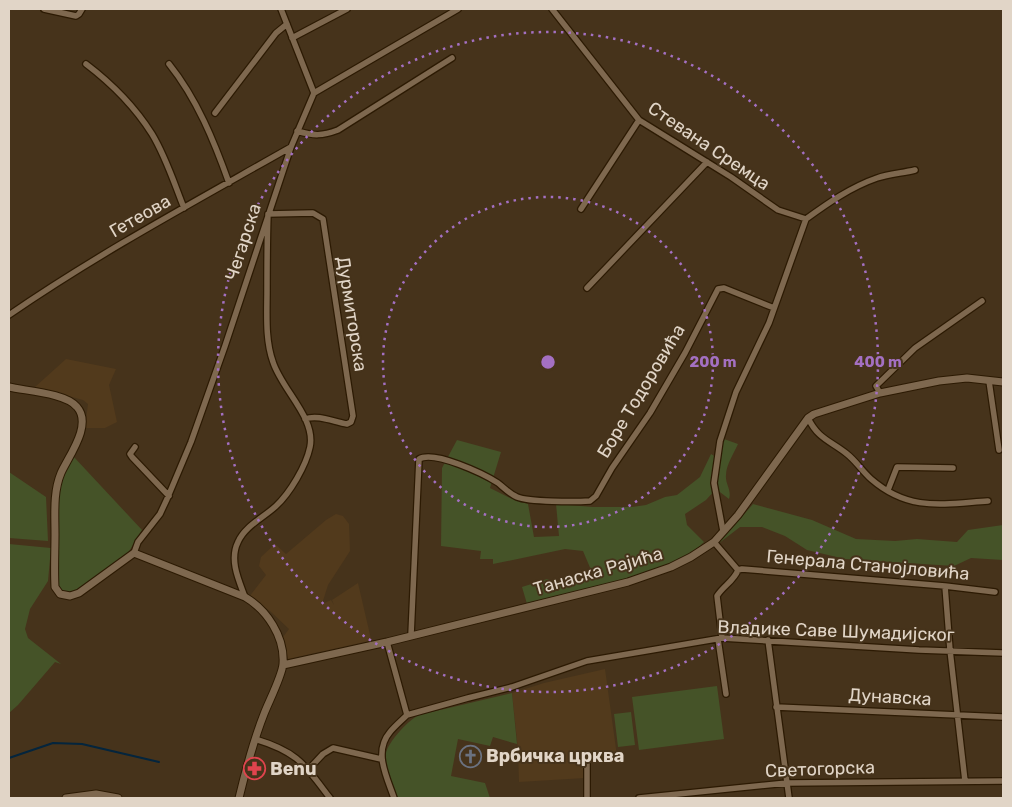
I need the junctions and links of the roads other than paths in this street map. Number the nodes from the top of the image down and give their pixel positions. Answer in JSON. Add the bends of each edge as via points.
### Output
{"nodes":[{"id":1,"x":44,"y":9,"type":"edge"},
{"id":2,"x":82,"y":9,"type":"edge"},
{"id":3,"x":281,"y":9,"type":"edge"},
{"id":4,"x":347,"y":9,"type":"edge"},
{"id":5,"x":458,"y":9,"type":"edge"},
{"id":6,"x":552,"y":9,"type":"edge"},
{"id":7,"x":287,"y":24,"type":"junction"},
{"id":8,"x":292,"y":38,"type":"junction"},
{"id":9,"x":452,"y":58,"type":"dead end"},
{"id":10,"x":86,"y":64,"type":"dead end"},
{"id":11,"x":169,"y":64,"type":"dead end"},
{"id":12,"x":314,"y":92,"type":"junction"},
{"id":13,"x":215,"y":113,"type":"dead end"},
{"id":14,"x":639,"y":120,"type":"junction"},
{"id":15,"x":297,"y":131,"type":"junction"},
{"id":16,"x":291,"y":147,"type":"junction"},
{"id":17,"x":707,"y":162,"type":"junction"},
{"id":18,"x":915,"y":170,"type":"dead end"},
{"id":19,"x":228,"y":182,"type":"junction"},
{"id":20,"x":184,"y":208,"type":"junction"},
{"id":21,"x":581,"y":209,"type":"dead end"},
{"id":22,"x":268,"y":214,"type":"junction"},
{"id":23,"x":806,"y":219,"type":"junction"},
{"id":24,"x":587,"y":288,"type":"dead end"},
{"id":25,"x":982,"y":301,"type":"dead end"},
{"id":26,"x":774,"y":308,"type":"junction"},
{"id":27,"x":9,"y":315,"type":"edge"},
{"id":28,"x":989,"y":380,"type":"junction"},
{"id":29,"x":1003,"y":382,"type":"edge"},
{"id":30,"x":9,"y":387,"type":"edge"},
{"id":31,"x":880,"y":393,"type":"junction"},
{"id":32,"x":808,"y":418,"type":"junction"},
{"id":33,"x":305,"y":419,"type":"junction"},
{"id":34,"x":134,"y":447,"type":"dead end"},
{"id":35,"x":999,"y":450,"type":"dead end"},
{"id":36,"x":953,"y":468,"type":"dead end"},
{"id":37,"x":888,"y":490,"type":"junction"},
{"id":38,"x":169,"y":496,"type":"junction"},
{"id":39,"x":988,"y":500,"type":"dead end"},
{"id":40,"x":724,"y":530,"type":"junction"},
{"id":41,"x":714,"y":542,"type":"junction"},
{"id":42,"x":134,"y":553,"type":"junction"},
{"id":43,"x":738,"y":570,"type":"junction"},
{"id":44,"x":945,"y":586,"type":"junction"},
{"id":45,"x":995,"y":592,"type":"dead end"},
{"id":46,"x":245,"y":597,"type":"junction"},
{"id":47,"x":411,"y":635,"type":"junction"},
{"id":48,"x":720,"y":638,"type":"junction"},
{"id":49,"x":768,"y":640,"type":"junction"},
{"id":50,"x":387,"y":642,"type":"junction"},
{"id":51,"x":950,"y":650,"type":"junction"},
{"id":52,"x":1003,"y":653,"type":"edge"},
{"id":53,"x":283,"y":665,"type":"junction"},
{"id":54,"x":726,"y":694,"type":"dead end"},
{"id":55,"x":776,"y":707,"type":"junction"},
{"id":56,"x":407,"y":715,"type":"junction"},
{"id":57,"x":958,"y":715,"type":"junction"},
{"id":58,"x":1003,"y":717,"type":"edge"},
{"id":59,"x":255,"y":739,"type":"junction"},
{"id":60,"x":587,"y":758,"type":"dead end"},
{"id":61,"x":381,"y":759,"type":"junction"},
{"id":62,"x":308,"y":770,"type":"junction"},
{"id":63,"x":1003,"y":781,"type":"edge"},
{"id":64,"x":965,"y":782,"type":"junction"},
{"id":65,"x":787,"y":783,"type":"junction"},
{"id":66,"x":66,"y":798,"type":"edge"},
{"id":67,"x":118,"y":798,"type":"edge"},
{"id":68,"x":239,"y":798,"type":"edge"},
{"id":69,"x":330,"y":798,"type":"edge"},
{"id":70,"x":394,"y":798,"type":"edge"},
{"id":71,"x":588,"y":798,"type":"edge"},
{"id":72,"x":639,"y":798,"type":"edge"},
{"id":73,"x":789,"y":798,"type":"edge"}],
"edges":[{"from":1,"to":2,"type":"street","via":[[76,16]]},
{"from":3,"to":7,"type":"street"},
{"from":4,"to":8,"type":"street"},
{"from":5,"to":12,"type":"street"},
{"from":6,"to":14,"type":"street","name":"Стевана Сремца"},
{"from":7,"to":8,"type":"street"},
{"from":7,"to":13,"type":"street","via":[[276,33]]},
{"from":8,"to":12,"type":"street"},
{"from":9,"to":15,"type":"street","via":[[338,130],[326,135]]},
{"from":10,"to":20,"type":"street","via":[[114,87],[151,132]]},
{"from":11,"to":19,"type":"street","via":[[202,118]]},
{"from":12,"to":15,"type":"street","name":"Чегарска"},
{"from":14,"to":17,"type":"street","name":"Стевана Сремца"},
{"from":14,"to":21,"type":"street"},
{"from":15,"to":16,"type":"street","name":"Чегарска"},
{"from":16,"to":19,"type":"street","name":"Гетеова"},
{"from":16,"to":22,"type":"street","name":"Чегарска"},
{"from":17,"to":23,"type":"street","name":"Стевана Сремца","via":[[778,210]]},
{"from":17,"to":24,"type":"street"},
{"from":18,"to":23,"type":"street","via":[[878,178],[852,189]]},
{"from":19,"to":20,"type":"street","name":"Гетеова"},
{"from":20,"to":27,"type":"street","name":"Гетеова","via":[[48,288]]},
{"from":22,"to":33,"type":"street","via":[[267,319],[272,361]]},
{"from":22,"to":33,"type":"street","name":"Дурмиторска","via":[[312,213],[323,219],[353,416],[347,424],[319,418]]},
{"from":22,"to":38,"type":"street","name":"Чегарска","via":[[205,404]]},
{"from":23,"to":26,"type":"street"},
{"from":25,"to":31,"type":"street","via":[[915,348],[876,386]]},
{"from":26,"to":40,"type":"street","via":[[736,392],[720,441],[714,483]]},
{"from":26,"to":47,"type":"street","name":"Боре Тодоровића","via":[[724,288],[718,289],[650,413],[590,501],[518,498],[498,483],[460,464],[427,456],[419,459]]},
{"from":28,"to":29,"type":"street"},
{"from":28,"to":31,"type":"street","via":[[939,381]]},
{"from":28,"to":35,"type":"street"},
{"from":30,"to":42,"type":"street","via":[[72,402],[82,419],[77,441],[57,484],[56,589],[64,596],[79,593]]},
{"from":31,"to":32,"type":"street"},
{"from":32,"to":37,"type":"street","via":[[820,436],[847,454]]},
{"from":32,"to":40,"type":"street","name":"Танаска Рајића"},
{"from":33,"to":46,"type":"street","via":[[310,426],[310,447],[296,478],[276,506],[249,527],[238,542],[236,572]]},
{"from":34,"to":38,"type":"street","via":[[130,454],[132,457]]},
{"from":36,"to":37,"type":"street","via":[[897,467]]},
{"from":37,"to":39,"type":"street","via":[[906,500],[933,505]]},
{"from":38,"to":42,"type":"street","name":"Чегарска"},
{"from":40,"to":41,"type":"street","name":"Танаска Рајића"},
{"from":41,"to":43,"type":"street"},
{"from":41,"to":47,"type":"street","name":"Танаска Рајића","via":[[691,557],[649,575]]},
{"from":42,"to":46,"type":"street"},
{"from":43,"to":44,"type":"street","name":"Генерала Станојловића"},
{"from":43,"to":48,"type":"street","via":[[717,596]]},
{"from":44,"to":45,"type":"street","name":"Генерала Станојловића"},
{"from":44,"to":51,"type":"street"},
{"from":46,"to":53,"type":"street","via":[[263,611],[272,624],[280,642]]},
{"from":47,"to":50,"type":"street","name":"Танаска Рајића"},
{"from":48,"to":49,"type":"street","name":"Владике Саве Шумадијског"},
{"from":48,"to":54,"type":"street"},
{"from":48,"to":56,"type":"street","name":"Владике Саве Шумадијског","via":[[587,662],[512,687]]},
{"from":49,"to":51,"type":"street","name":"Владике Саве Шумадијског"},
{"from":49,"to":55,"type":"street"},
{"from":50,"to":53,"type":"street","name":"Танаска Рајића"},
{"from":50,"to":56,"type":"street"},
{"from":51,"to":52,"type":"street","name":"Владике Саве Шумадијског"},
{"from":51,"to":57,"type":"street"},
{"from":53,"to":59,"type":"street"},
{"from":55,"to":57,"type":"street","name":"Дунавска"},
{"from":55,"to":65,"type":"street"},
{"from":56,"to":61,"type":"street","via":[[386,737]]},
{"from":57,"to":58,"type":"street","name":"Дунавска"},
{"from":57,"to":64,"type":"street"},
{"from":59,"to":62,"type":"street","via":[[289,752]]},
{"from":59,"to":68,"type":"street"},
{"from":60,"to":71,"type":"street"},
{"from":61,"to":62,"type":"street","via":[[333,748]]},
{"from":61,"to":70,"type":"street"},
{"from":62,"to":69,"type":"street"},
{"from":63,"to":64,"type":"street","name":"Светогорска"},
{"from":64,"to":65,"type":"street","name":"Светогорска"},
{"from":65,"to":72,"type":"street","name":"Светогорска"},
{"from":65,"to":73,"type":"street"},
{"from":66,"to":67,"type":"street","via":[[96,794]]}]}
